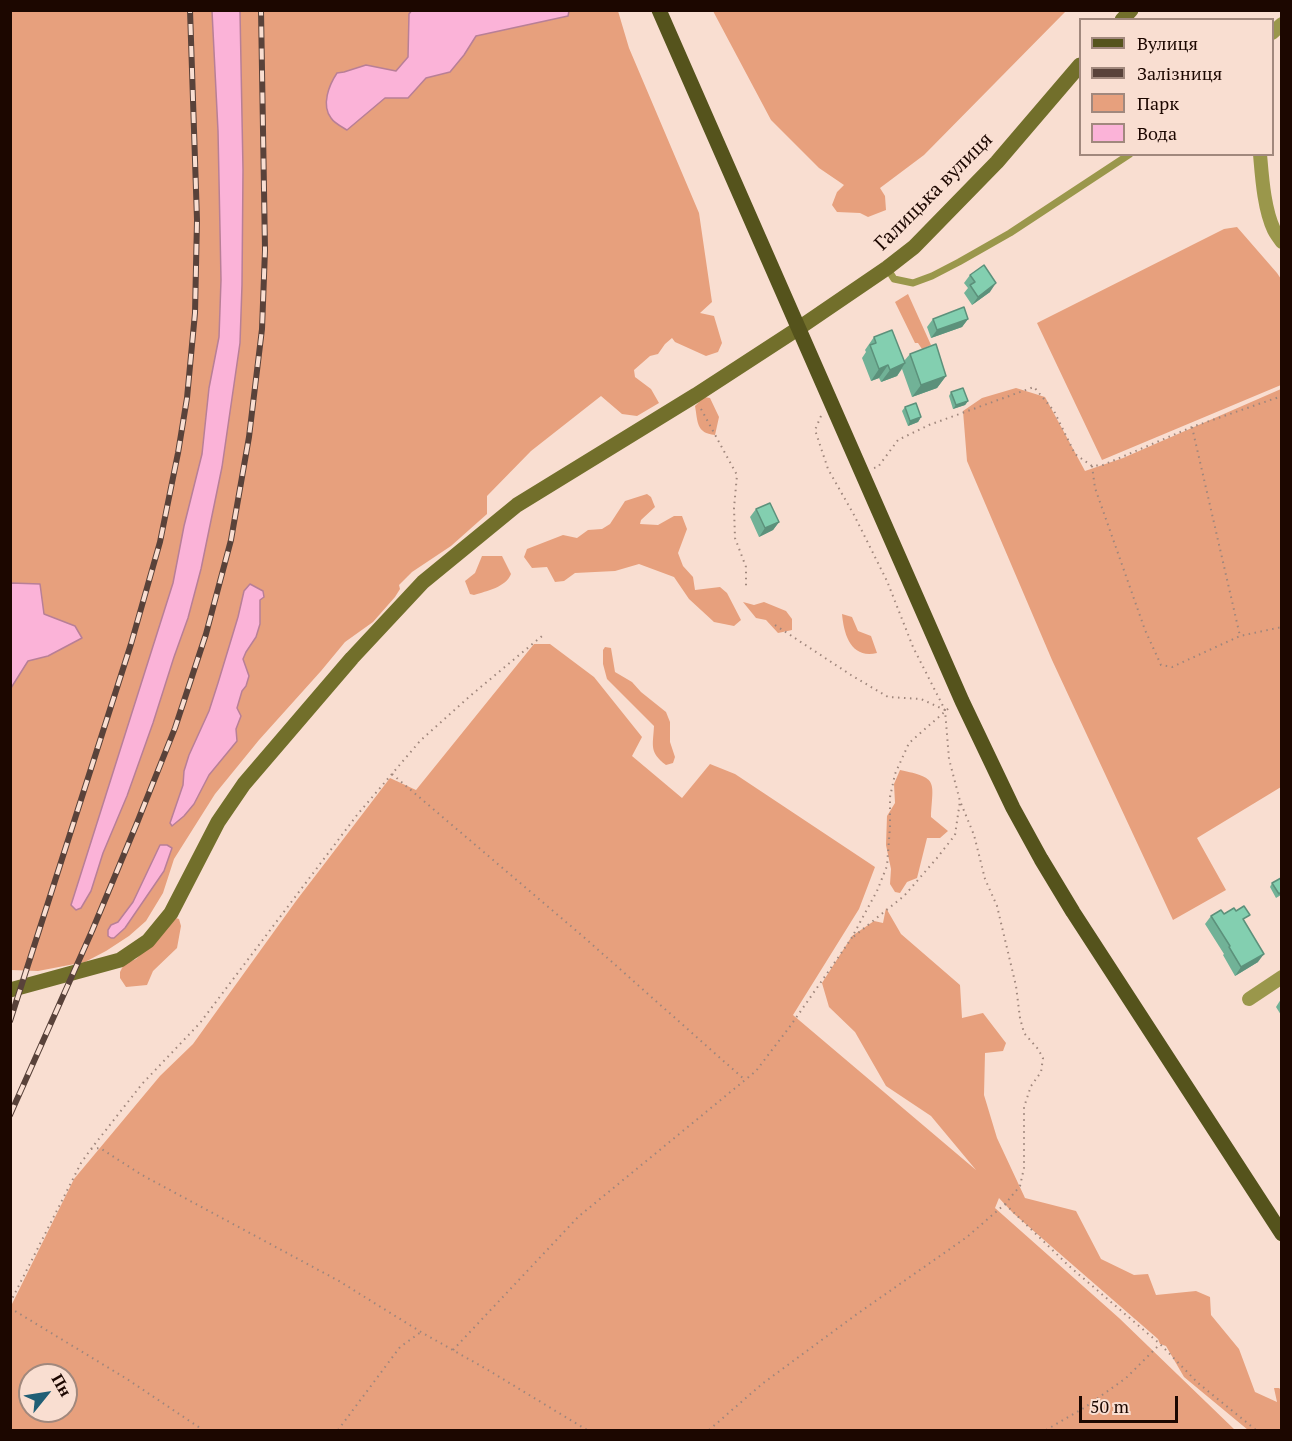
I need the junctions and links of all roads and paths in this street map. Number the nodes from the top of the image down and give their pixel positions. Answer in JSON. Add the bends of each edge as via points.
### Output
{"nodes":[{"id":1,"x":659,"y":10,"type":"edge"},
{"id":2,"x":1079,"y":66,"type":"edge"},
{"id":3,"x":1127,"y":156,"type":"edge"},
{"id":4,"x":1260,"y":156,"type":"edge"},
{"id":5,"x":1281,"y":242,"type":"edge"},
{"id":6,"x":886,"y":268,"type":"junction"},
{"id":7,"x":799,"y":328,"type":"junction"},
{"id":8,"x":696,"y":395,"type":"junction"},
{"id":9,"x":1281,"y":396,"type":"edge"},
{"id":10,"x":830,"y":398,"type":"junction"},
{"id":11,"x":1192,"y":427,"type":"junction"},
{"id":12,"x":1092,"y":466,"type":"junction"},
{"id":13,"x":862,"y":473,"type":"junction"},
{"id":14,"x":746,"y":587,"type":"dead end"},
{"id":15,"x":775,"y":625,"type":"dead end"},
{"id":16,"x":1281,"y":627,"type":"edge"},
{"id":17,"x":542,"y":636,"type":"dead end"},
{"id":18,"x":1240,"y":636,"type":"junction"},
{"id":19,"x":962,"y":701,"type":"junction"},
{"id":20,"x":945,"y":710,"type":"junction"},
{"id":21,"x":392,"y":774,"type":"junction"},
{"id":22,"x":960,"y":801,"type":"junction"},
{"id":23,"x":851,"y":939,"type":"junction"},
{"id":24,"x":1281,"y":977,"type":"edge"},
{"id":25,"x":10,"y":990,"type":"edge"},
{"id":26,"x":1249,"y":999,"type":"dead end"},
{"id":27,"x":745,"y":1080,"type":"junction"},
{"id":28,"x":91,"y":1149,"type":"junction"},
{"id":29,"x":1005,"y":1204,"type":"junction"},
{"id":30,"x":1281,"y":1234,"type":"edge"},
{"id":31,"x":10,"y":1303,"type":"edge"},
{"id":32,"x":10,"y":1308,"type":"edge"},
{"id":33,"x":421,"y":1332,"type":"junction"},
{"id":34,"x":1160,"y":1344,"type":"junction"},
{"id":35,"x":453,"y":1350,"type":"junction"},
{"id":36,"x":203,"y":1431,"type":"edge"},
{"id":37,"x":338,"y":1431,"type":"edge"},
{"id":38,"x":587,"y":1431,"type":"edge"},
{"id":39,"x":709,"y":1431,"type":"edge"},
{"id":40,"x":1046,"y":1431,"type":"edge"},
{"id":41,"x":1256,"y":1431,"type":"edge"}],
"edges":[{"from":1,"to":7,"type":"main road"},
{"from":2,"to":6,"type":"street","name":"Галицька вулиця","via":[[997,162],[914,247]]},
{"from":3,"to":6,"type":"lane","via":[[1010,233],[932,276],[913,283],[894,279]]},
{"from":4,"to":5,"type":"street","via":[[1268,210]]},
{"from":6,"to":7,"type":"street","name":"Галицька вулиця"},
{"from":7,"to":8,"type":"street","name":"Галицька вулиця"},
{"from":7,"to":10,"type":"main road"},
{"from":8,"to":14,"type":"path","via":[[737,475],[735,538],[746,567]]},
{"from":8,"to":25,"type":"street","name":"Галицька вулиця","via":[[517,505],[423,582],[244,784],[218,822],[171,913],[148,941],[120,960]]},
{"from":9,"to":11,"type":"path"},
{"from":10,"to":13,"type":"main road"},
{"from":10,"to":20,"type":"path","via":[[814,430],[828,469],[887,581],[913,647]]},
{"from":11,"to":12,"type":"path","via":[[1103,465]]},
{"from":11,"to":18,"type":"path"},
{"from":12,"to":13,"type":"path","via":[[1075,454],[1054,411],[1034,387],[898,440],[878,466]]},
{"from":12,"to":18,"type":"path","via":[[1095,488],[1161,665],[1172,667]]},
{"from":13,"to":19,"type":"main road"},
{"from":15,"to":20,"type":"path","via":[[888,697],[921,699]]},
{"from":16,"to":18,"type":"path"},
{"from":17,"to":21,"type":"path","via":[[420,741]]},
{"from":19,"to":20,"type":"path"},
{"from":19,"to":30,"type":"main road","via":[[1013,808],[1062,894]]},
{"from":20,"to":22,"type":"path","via":[[948,759]]},
{"from":20,"to":23,"type":"path","via":[[909,743],[895,774],[887,866]]},
{"from":21,"to":27,"type":"path"},
{"from":21,"to":28,"type":"path","via":[[200,1023],[142,1084]]},
{"from":22,"to":23,"type":"path","via":[[955,835],[938,858],[904,896]]},
{"from":22,"to":29,"type":"path","via":[[997,906],[1024,1033],[1043,1058],[1041,1072],[1024,1107],[1024,1168],[1020,1186]]},
{"from":23,"to":27,"type":"path","via":[[791,1025]]},
{"from":24,"to":26,"type":"street"},
{"from":27,"to":35,"type":"path","via":[[578,1217]]},
{"from":28,"to":31,"type":"path"},
{"from":28,"to":33,"type":"path","via":[[100,1148],[339,1281]]},
{"from":29,"to":34,"type":"path","via":[[1069,1266]]},
{"from":29,"to":39,"type":"path","via":[[967,1237],[762,1384]]},
{"from":32,"to":36,"type":"path","via":[[127,1379]]},
{"from":33,"to":35,"type":"path"},
{"from":33,"to":37,"type":"path","via":[[400,1347]]},
{"from":34,"to":40,"type":"path","via":[[1126,1378]]},
{"from":34,"to":41,"type":"path","via":[[1198,1383]]},
{"from":35,"to":38,"type":"path"}]}
